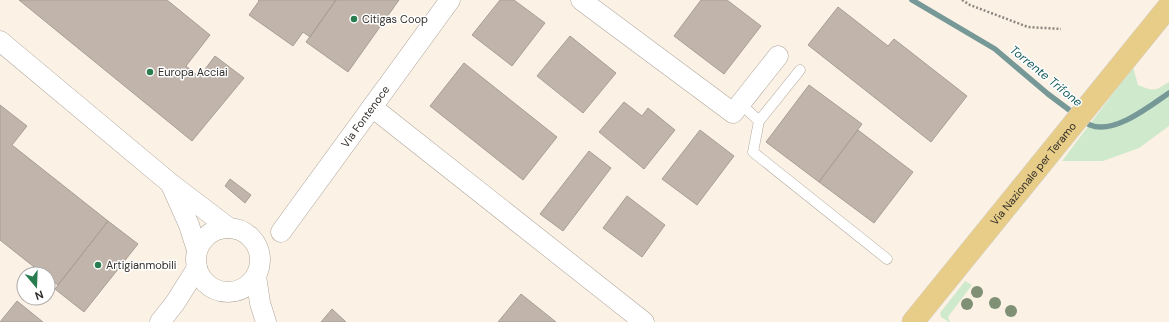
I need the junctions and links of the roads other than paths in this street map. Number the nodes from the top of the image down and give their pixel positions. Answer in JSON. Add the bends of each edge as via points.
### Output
{"nodes":[{"id":1,"x":450,"y":0,"type":"edge"},
{"id":2,"x":581,"y":0,"type":"edge"},
{"id":3,"x":1169,"y":6,"type":"edge"},
{"id":4,"x":0,"y":41,"type":"edge"},
{"id":5,"x":778,"y":56,"type":"dead end"},
{"id":6,"x":800,"y":70,"type":"dead end"},
{"id":7,"x":741,"y":104,"type":"junction"},
{"id":8,"x":372,"y":107,"type":"junction"},
{"id":9,"x":759,"y":121,"type":"junction"},
{"id":10,"x":170,"y":183,"type":"junction"},
{"id":11,"x":228,"y":228,"type":"junction"},
{"id":12,"x":280,"y":232,"type":"junction"},
{"id":13,"x":247,"y":234,"type":"junction"},
{"id":14,"x":197,"y":259,"type":"junction"},
{"id":15,"x":887,"y":259,"type":"dead end"},
{"id":16,"x":258,"y":268,"type":"junction"},
{"id":17,"x":214,"y":289,"type":"junction"},
{"id":18,"x":233,"y":292,"type":"junction"},
{"id":19,"x":175,"y":303,"type":"junction"},
{"id":20,"x":160,"y":322,"type":"edge"},
{"id":21,"x":265,"y":322,"type":"edge"},
{"id":22,"x":644,"y":322,"type":"edge"},
{"id":23,"x":913,"y":322,"type":"edge"}],
"edges":[{"from":1,"to":8,"type":"street","name":"Via Fontenoce"},
{"from":2,"to":7,"type":"street","via":[[733,113]]},
{"from":3,"to":23,"type":"main road","name":"Via Nazionale per Teramo"},
{"from":4,"to":10,"type":"street"},
{"from":5,"to":7,"type":"street"},
{"from":6,"to":9,"type":"lane"},
{"from":7,"to":9,"type":"lane"},
{"from":8,"to":12,"type":"street","name":"Via Fontenoce"},
{"from":8,"to":22,"type":"street"},
{"from":9,"to":15,"type":"lane","via":[[753,152]]},
{"from":10,"to":11,"type":"street"},
{"from":10,"to":14,"type":"street","via":[[189,225]]},
{"from":11,"to":13,"type":"street"},
{"from":11,"to":14,"type":"street","via":[[219,229],[202,241]]},
{"from":12,"to":13,"type":"street","via":[[266,237]]},
{"from":12,"to":16,"type":"street","name":"Via Fontenoce"},
{"from":13,"to":16,"type":"street","via":[[259,250]]},
{"from":14,"to":17,"type":"street","via":[[203,280]]},
{"from":14,"to":19,"type":"street"},
{"from":16,"to":18,"type":"street","via":[[250,283]]},
{"from":16,"to":21,"type":"street","via":[[260,303]]},
{"from":17,"to":18,"type":"street"},
{"from":17,"to":19,"type":"street","via":[[190,295]]},
{"from":18,"to":21,"type":"street"},
{"from":19,"to":20,"type":"street"}]}
